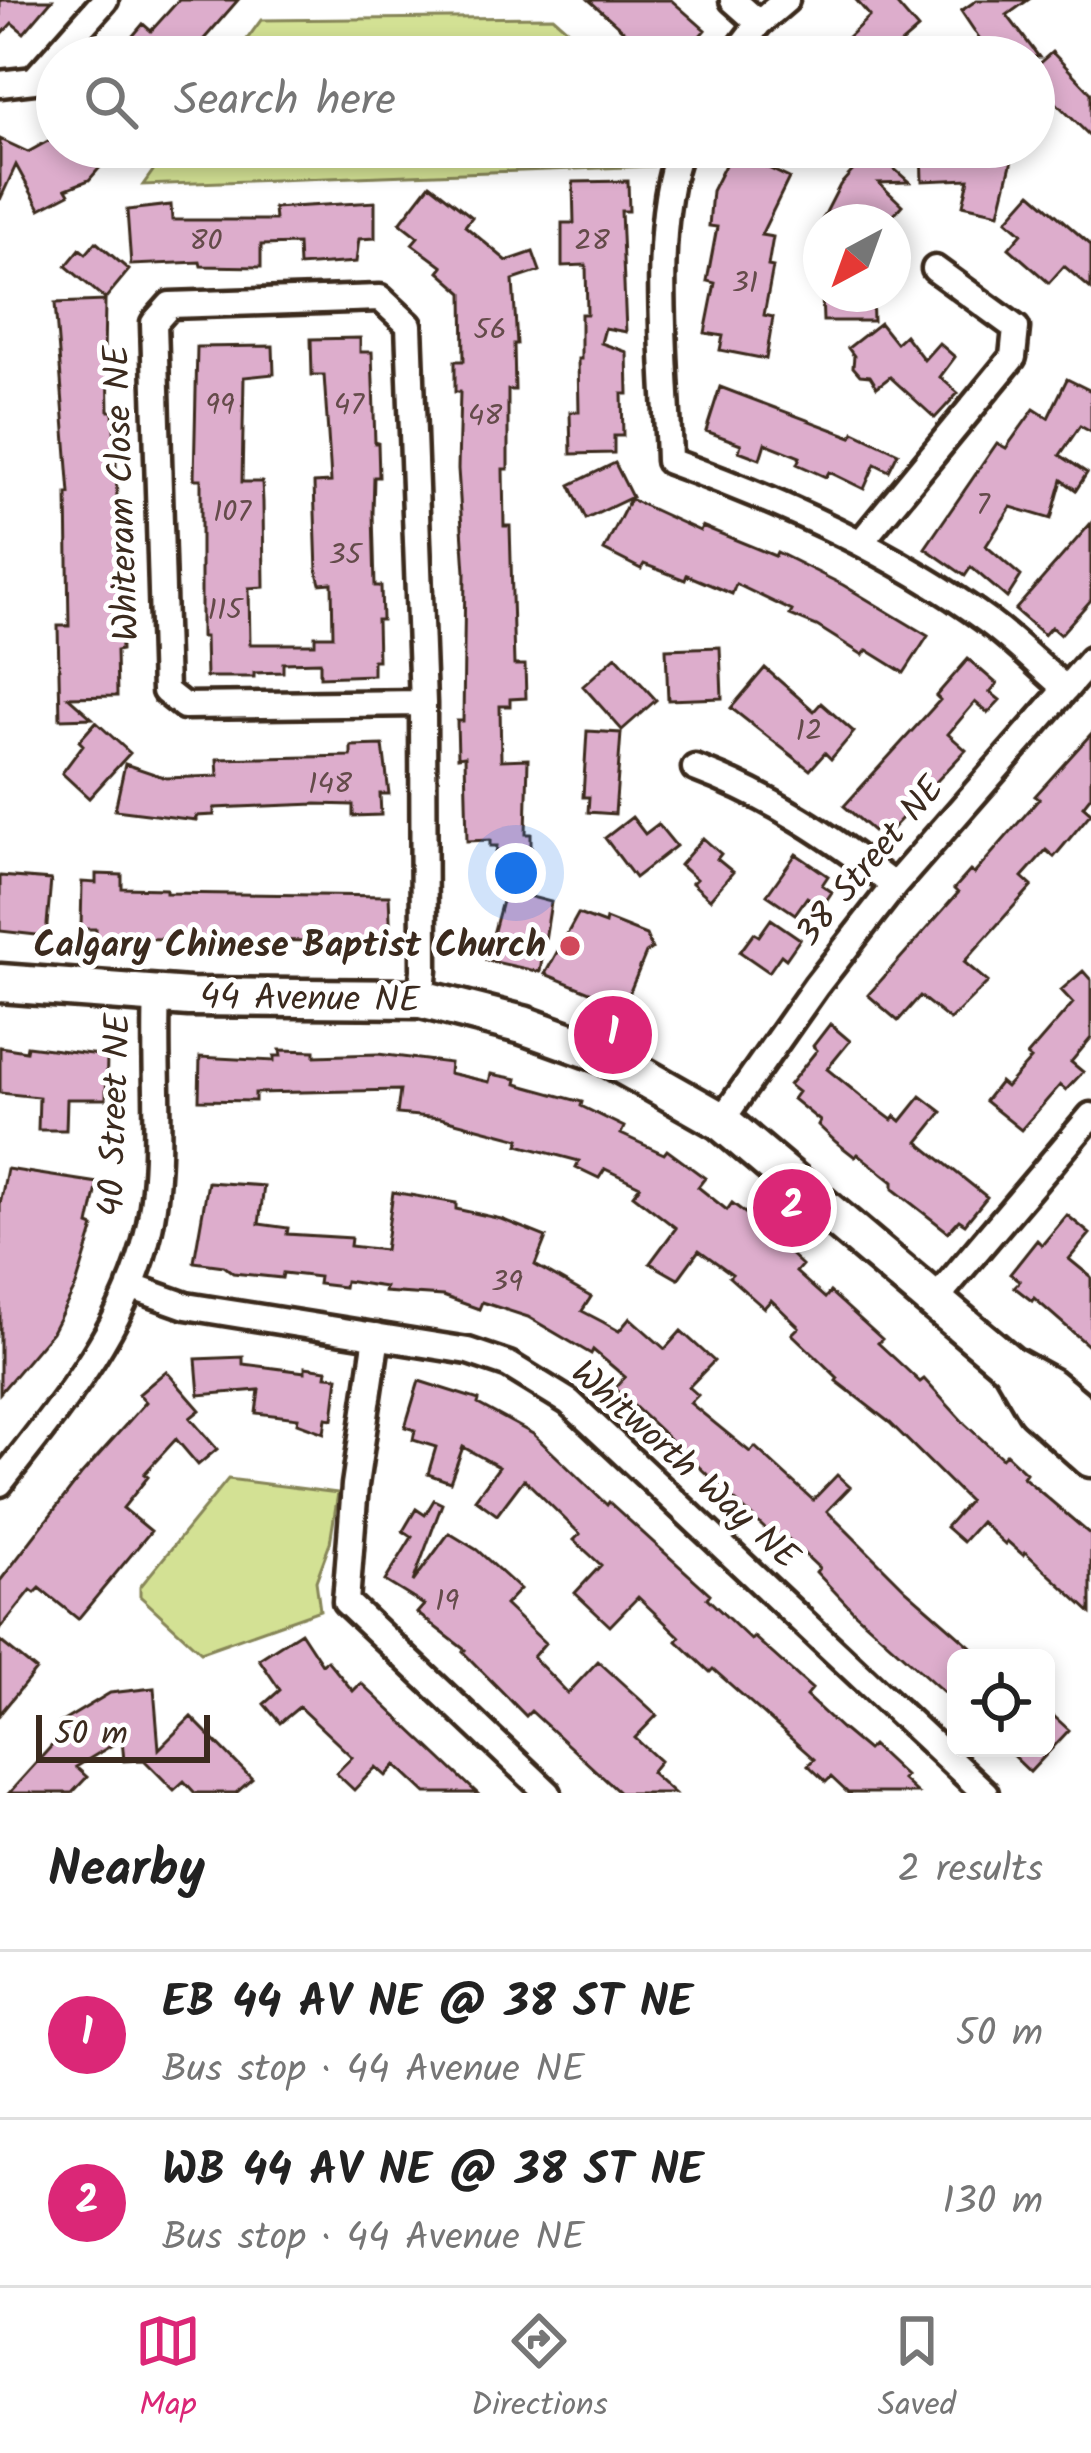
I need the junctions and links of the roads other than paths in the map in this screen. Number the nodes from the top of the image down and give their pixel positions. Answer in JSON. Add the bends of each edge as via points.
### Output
{"nodes":[{"id":1,"x":105,"y":0,"type":"edge"},
{"id":2,"x":733,"y":0,"type":"edge"},
{"id":3,"x":785,"y":0,"type":"edge"},
{"id":4,"x":759,"y":23,"type":"junction"},
{"id":5,"x":73,"y":36,"type":"edge"},
{"id":6,"x":749,"y":36,"type":"edge"},
{"id":7,"x":36,"y":78,"type":"edge"},
{"id":8,"x":0,"y":84,"type":"edge"},
{"id":9,"x":672,"y":168,"type":"edge"},
{"id":10,"x":935,"y":269,"type":"dead end"},
{"id":11,"x":861,"y":542,"type":"junction"},
{"id":12,"x":1091,"y":660,"type":"edge"},
{"id":13,"x":1066,"y":689,"type":"junction"},
{"id":14,"x":423,"y":703,"type":"junction"},
{"id":15,"x":695,"y":768,"type":"dead end"},
{"id":16,"x":894,"y":886,"type":"junction"},
{"id":17,"x":0,"y":982,"type":"edge"},
{"id":18,"x":158,"y":995,"type":"junction"},
{"id":19,"x":421,"y":999,"type":"junction"},
{"id":20,"x":1091,"y":1116,"type":"edge"},
{"id":21,"x":722,"y":1121,"type":"junction"},
{"id":22,"x":130,"y":1286,"type":"junction"},
{"id":23,"x":935,"y":1300,"type":"junction"},
{"id":24,"x":377,"y":1336,"type":"junction"},
{"id":25,"x":1010,"y":1365,"type":"junction"},
{"id":26,"x":1091,"y":1421,"type":"edge"},
{"id":27,"x":1091,"y":1458,"type":"edge"},
{"id":28,"x":0,"y":1483,"type":"edge"},
{"id":29,"x":548,"y":1793,"type":"edge"},
{"id":30,"x":985,"y":1793,"type":"edge"}],
"edges":[{"from":1,"to":5,"type":"street"},
{"from":2,"to":4,"type":"street"},
{"from":3,"to":4,"type":"street"},
{"from":4,"to":6,"type":"street"},
{"from":7,"to":8,"type":"street"},
{"from":9,"to":11,"type":"street","via":[[664,238],[669,461]]},
{"from":10,"to":11,"type":"street","via":[[1016,328],[1013,357]]},
{"from":11,"to":13,"type":"street","via":[[989,622]]},
{"from":12,"to":13,"type":"street","name":"38 Street NE"},
{"from":13,"to":16,"type":"street","name":"38 Street NE"},
{"from":14,"to":14,"type":"street","name":"Whiteram Close NE","via":[[410,325],[380,298],[170,305],[154,323],[165,691],[184,706]]},
{"from":14,"to":19,"type":"street","name":"Whiteram Close NE"},
{"from":15,"to":16,"type":"street","via":[[753,790]]},
{"from":16,"to":21,"type":"street","name":"38 Street NE"},
{"from":17,"to":18,"type":"street","name":"44 Avenue NE"},
{"from":18,"to":19,"type":"street","name":"44 Avenue NE"},
{"from":18,"to":22,"type":"street","name":"40 Street NE","via":[[148,1231]]},
{"from":19,"to":21,"type":"street","name":"44 Avenue NE","via":[[602,1054]]},
{"from":20,"to":23,"type":"street"},
{"from":21,"to":23,"type":"street","name":"44 Avenue NE"},
{"from":22,"to":24,"type":"street","name":"Whitworth Way NE","via":[[186,1306]]},
{"from":22,"to":28,"type":"street","name":"40 Street NE","via":[[77,1384]]},
{"from":23,"to":25,"type":"street","name":"44 Avenue NE"},
{"from":24,"to":29,"type":"street","via":[[346,1602]]},
{"from":24,"to":30,"type":"street","name":"Whitworth Way NE","via":[[508,1364],[569,1402]]},
{"from":25,"to":26,"type":"street","name":"44 Avenue NE"},
{"from":25,"to":27,"type":"street","name":"44 Avenue NE","via":[[1036,1409]]}]}
